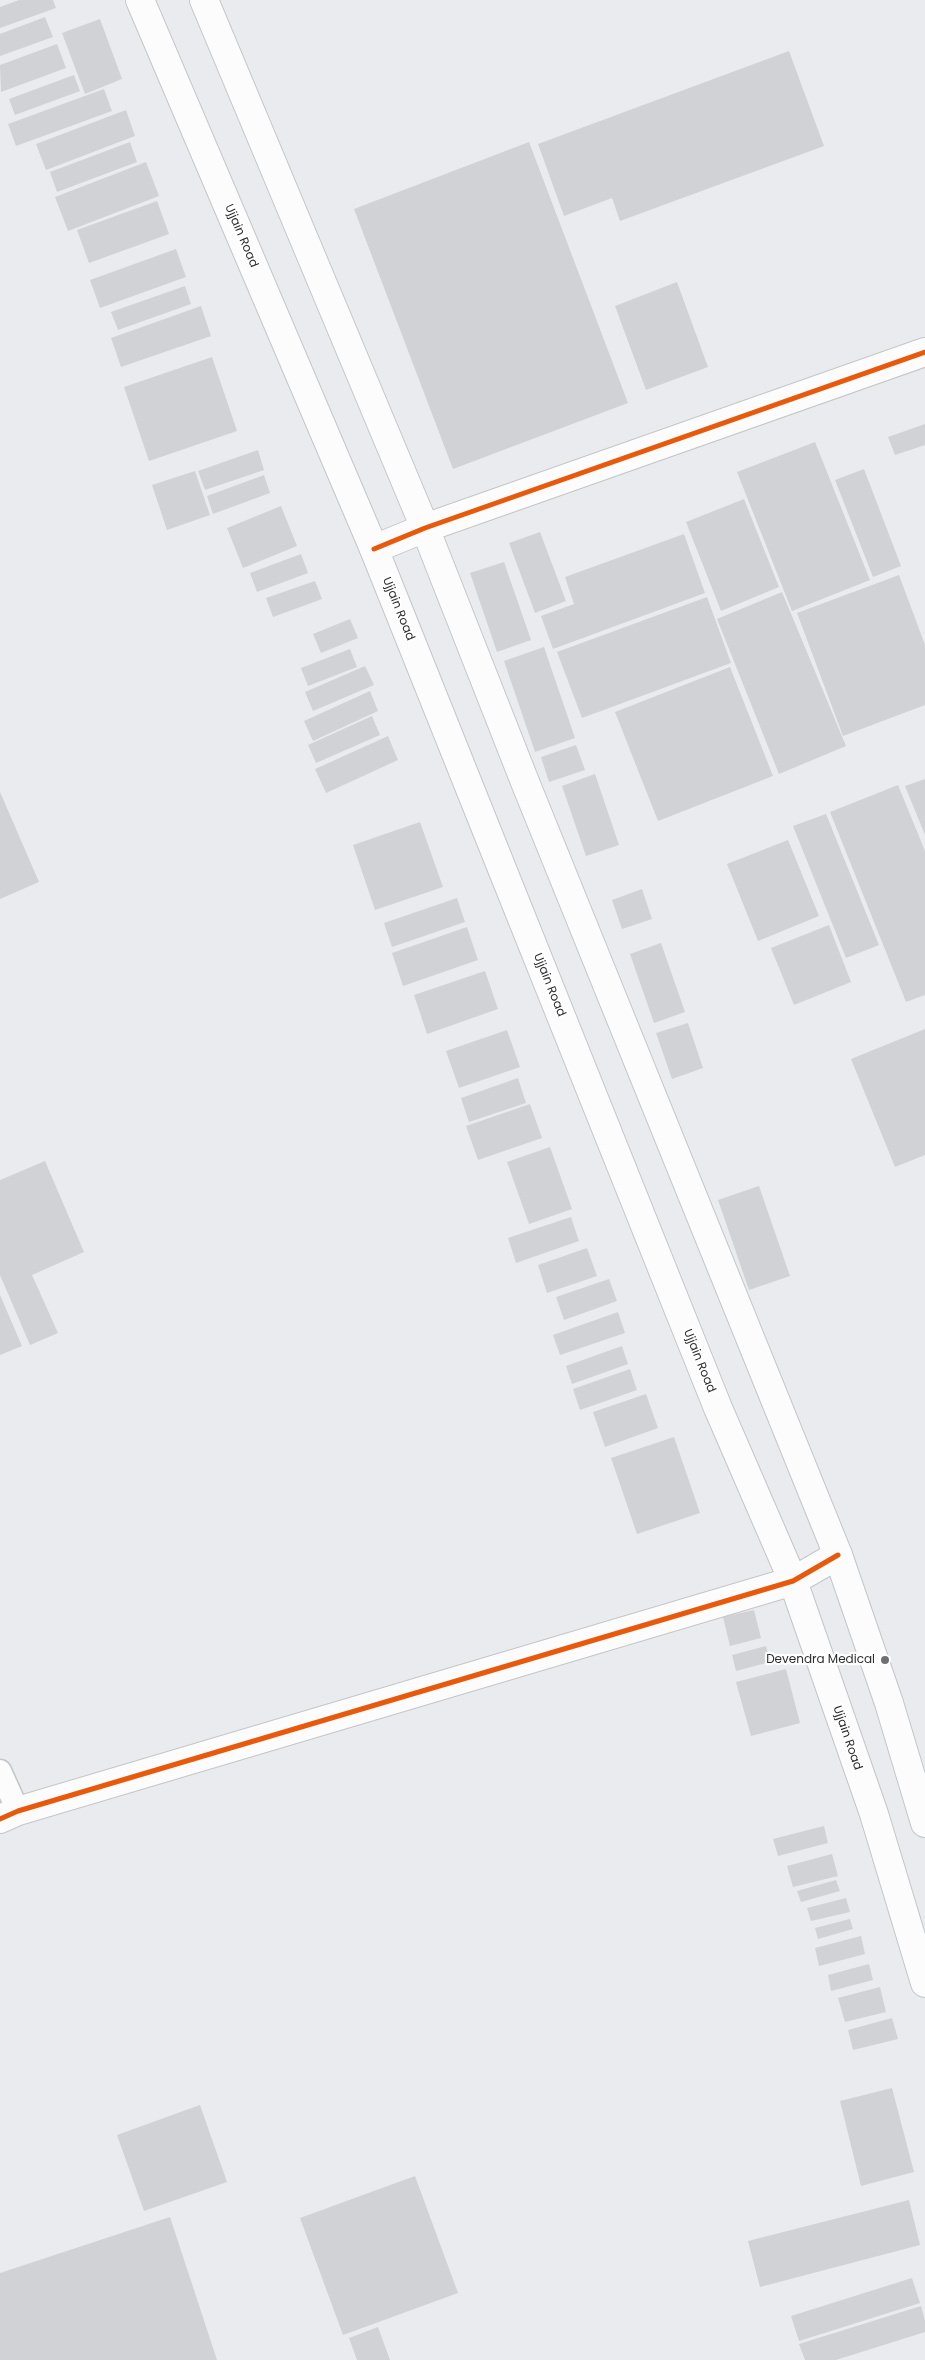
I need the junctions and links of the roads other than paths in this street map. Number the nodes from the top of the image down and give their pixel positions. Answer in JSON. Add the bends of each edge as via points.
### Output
{"nodes":[{"id":1,"x":140,"y":0,"type":"edge"},
{"id":2,"x":204,"y":0,"type":"edge"},
{"id":3,"x":925,"y":352,"type":"edge"},
{"id":4,"x":425,"y":528,"type":"junction"},
{"id":5,"x":374,"y":549,"type":"junction"},
{"id":6,"x":838,"y":1555,"type":"junction"},
{"id":7,"x":793,"y":1581,"type":"junction"},
{"id":8,"x":0,"y":1772,"type":"edge"},
{"id":9,"x":9,"y":1815,"type":"edge"},
{"id":10,"x":925,"y":1823,"type":"edge"},
{"id":11,"x":925,"y":1983,"type":"edge"}],
"edges":[{"from":1,"to":5,"type":"main road","name":"Ujjain Road"},
{"from":2,"to":4,"type":"main road"},
{"from":3,"to":4,"type":"main road"},
{"from":4,"to":5,"type":"main road"},
{"from":4,"to":6,"type":"main road"},
{"from":5,"to":7,"type":"main road","name":"Ujjain Road","via":[[718,1408]]},
{"from":6,"to":7,"type":"main road"},
{"from":6,"to":10,"type":"main road","via":[[889,1703]]},
{"from":7,"to":9,"type":"main road"},
{"from":7,"to":11,"type":"main road","name":"Ujjain Road","via":[[874,1814]]},
{"from":8,"to":9,"type":"lane"}]}
